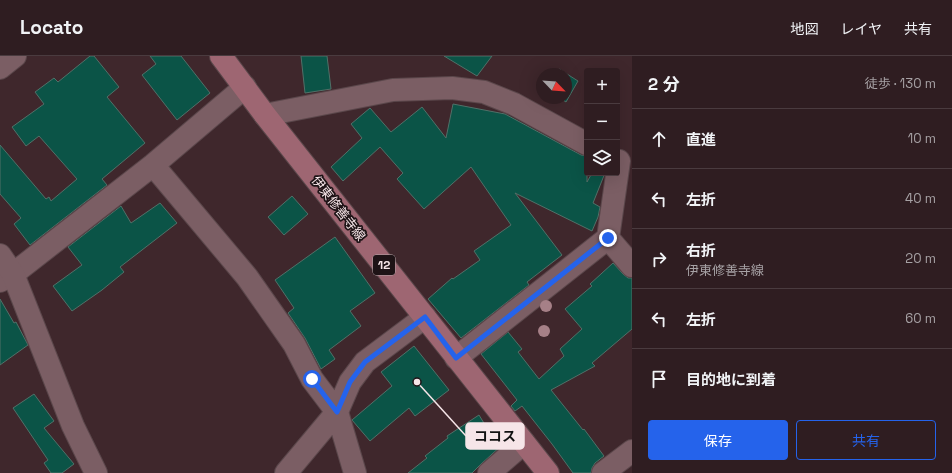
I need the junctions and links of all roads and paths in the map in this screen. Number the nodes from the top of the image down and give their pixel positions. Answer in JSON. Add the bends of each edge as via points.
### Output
{"nodes":[{"id":1,"x":15,"y":56,"type":"edge"},
{"id":2,"x":221,"y":56,"type":"edge"},
{"id":3,"x":0,"y":68,"type":"edge"},
{"id":4,"x":245,"y":87,"type":"junction"},
{"id":5,"x":265,"y":114,"type":"junction"},
{"id":6,"x":584,"y":142,"type":"edge"},
{"id":7,"x":623,"y":163,"type":"edge"},
{"id":8,"x":153,"y":165,"type":"junction"},
{"id":9,"x":608,"y":238,"type":"junction"},
{"id":10,"x":0,"y":255,"type":"edge"},
{"id":11,"x":632,"y":266,"type":"edge"},
{"id":12,"x":7,"y":278,"type":"edge"},
{"id":13,"x":425,"y":317,"type":"junction"},
{"id":14,"x":456,"y":358,"type":"junction"},
{"id":15,"x":337,"y":412,"type":"junction"},
{"id":16,"x":524,"y":443,"type":"junction"},
{"id":17,"x":632,"y":451,"type":"edge"},
{"id":18,"x":96,"y":473,"type":"edge"},
{"id":19,"x":286,"y":473,"type":"edge"},
{"id":20,"x":355,"y":473,"type":"edge"},
{"id":21,"x":489,"y":473,"type":"edge"},
{"id":22,"x":548,"y":473,"type":"edge"},
{"id":23,"x":603,"y":473,"type":"edge"}],
"edges":[{"from":1,"to":3,"type":"street"},
{"from":2,"to":4,"type":"main road","name":"伊東修善寺線","number":"12"},
{"from":4,"to":5,"type":"main road","name":"伊東修善寺線","number":"12"},
{"from":4,"to":8,"type":"street"},
{"from":5,"to":6,"type":"street","via":[[393,90],[452,88],[484,92],[514,104]]},
{"from":5,"to":13,"type":"main road","name":"伊東修善寺線","number":"12"},
{"from":7,"to":9,"type":"street"},
{"from":8,"to":12,"type":"street"},
{"from":8,"to":15,"type":"street","via":[[247,277],[294,344],[312,379]]},
{"from":9,"to":11,"type":"street"},
{"from":9,"to":14,"type":"street"},
{"from":10,"to":12,"type":"street"},
{"from":12,"to":18,"type":"street"},
{"from":13,"to":14,"type":"main road","name":"伊東修善寺線","number":"12"},
{"from":13,"to":15,"type":"street","via":[[365,362],[350,382]]},
{"from":14,"to":16,"type":"main road","name":"伊東修善寺線","number":"12"},
{"from":15,"to":19,"type":"street"},
{"from":15,"to":20,"type":"street"},
{"from":16,"to":21,"type":"street"},
{"from":16,"to":22,"type":"main road","name":"伊東修善寺線","number":"12"},
{"from":17,"to":23,"type":"street"}]}
